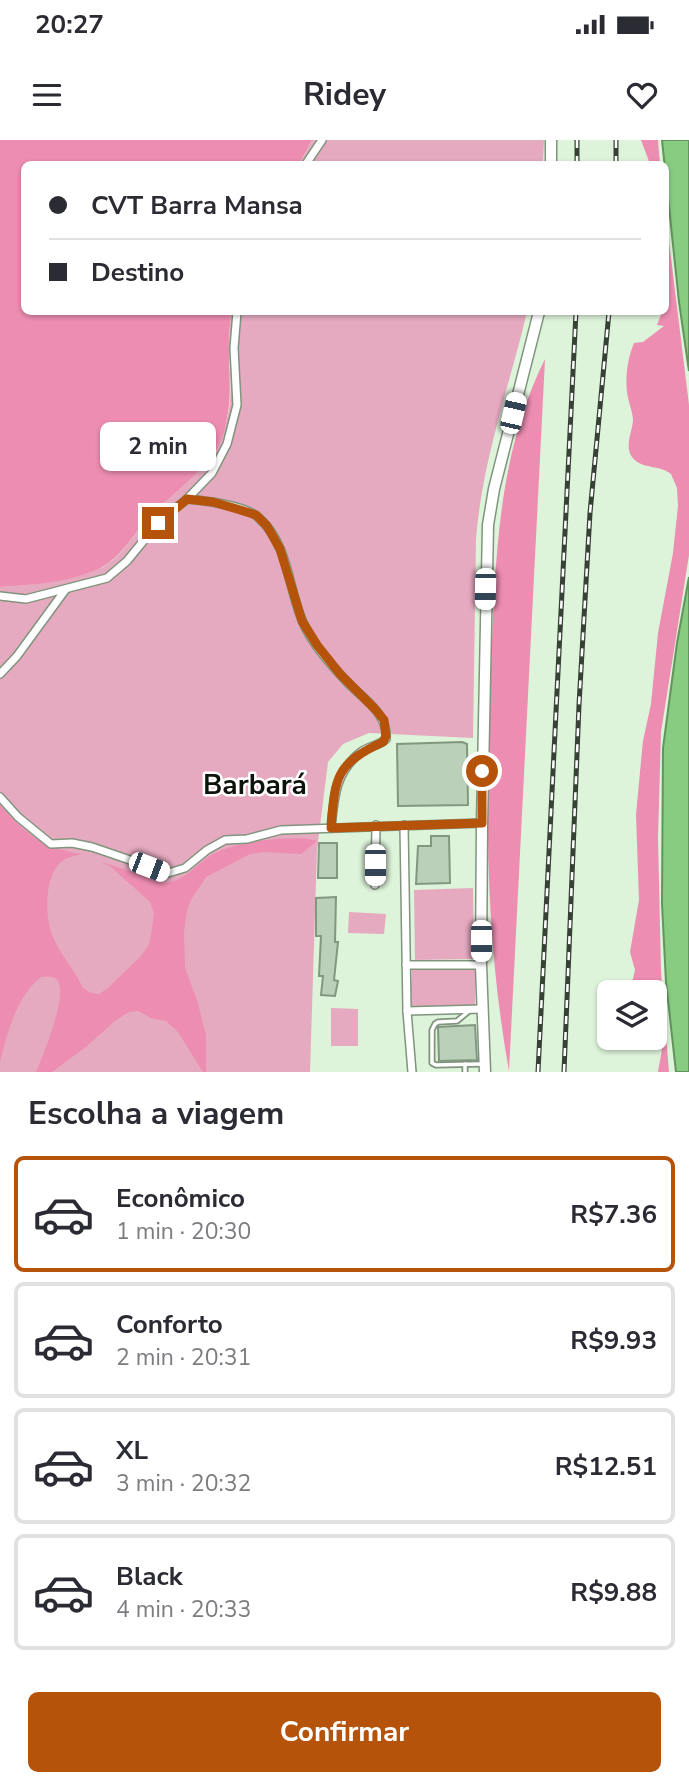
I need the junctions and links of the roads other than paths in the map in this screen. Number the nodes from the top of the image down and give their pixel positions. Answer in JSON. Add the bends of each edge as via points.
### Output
{"nodes":[{"id":1,"x":322,"y":140,"type":"edge"},
{"id":2,"x":551,"y":140,"type":"edge"},
{"id":3,"x":308,"y":161,"type":"edge"},
{"id":4,"x":551,"y":161,"type":"edge"},
{"id":5,"x":237,"y":315,"type":"edge"},
{"id":6,"x":538,"y":315,"type":"edge"},
{"id":7,"x":187,"y":499,"type":"junction"},
{"id":8,"x":66,"y":588,"type":"junction"},
{"id":9,"x":0,"y":596,"type":"edge"},
{"id":10,"x":0,"y":674,"type":"edge"},
{"id":11,"x":0,"y":797,"type":"edge"},
{"id":12,"x":482,"y":823,"type":"junction"},
{"id":13,"x":376,"y":825,"type":"junction"},
{"id":14,"x":404,"y":825,"type":"junction"},
{"id":15,"x":327,"y":828,"type":"junction"},
{"id":16,"x":375,"y":886,"type":"dead end"},
{"id":17,"x":406,"y":965,"type":"junction"},
{"id":18,"x":481,"y":965,"type":"junction"},
{"id":19,"x":482,"y":1009,"type":"junction"},
{"id":20,"x":470,"y":1010,"type":"junction"},
{"id":21,"x":407,"y":1012,"type":"junction"},
{"id":22,"x":464,"y":1064,"type":"junction"},
{"id":23,"x":485,"y":1068,"type":"edge"},
{"id":24,"x":412,"y":1072,"type":"edge"},
{"id":25,"x":465,"y":1072,"type":"edge"}],
"edges":[{"from":1,"to":3,"type":"street"},
{"from":2,"to":4,"type":"main road"},
{"from":5,"to":7,"type":"street","via":[[233,425],[212,473]]},
{"from":6,"to":12,"type":"main road","via":[[488,525]]},
{"from":7,"to":8,"type":"street","via":[[148,532],[118,570],[107,578]]},
{"from":7,"to":15,"type":"street","via":[[256,515],[267,526],[280,549],[302,621],[340,674],[384,720],[383,742],[355,757],[339,779]]},
{"from":8,"to":9,"type":"street","via":[[26,599]]},
{"from":8,"to":10,"type":"street"},
{"from":11,"to":15,"type":"street","via":[[51,844],[92,847],[168,873],[185,869],[225,840]]},
{"from":12,"to":14,"type":"street"},
{"from":12,"to":18,"type":"main road"},
{"from":13,"to":14,"type":"street"},
{"from":13,"to":15,"type":"street"},
{"from":13,"to":16,"type":"street"},
{"from":14,"to":17,"type":"street"},
{"from":17,"to":18,"type":"street"},
{"from":17,"to":21,"type":"street"},
{"from":18,"to":19,"type":"main road"},
{"from":19,"to":20,"type":"street"},
{"from":19,"to":23,"type":"main road"},
{"from":20,"to":21,"type":"street"},
{"from":20,"to":22,"type":"lane","via":[[457,1021],[436,1023],[432,1030],[433,1064]]},
{"from":21,"to":24,"type":"street"},
{"from":22,"to":23,"type":"lane"},
{"from":22,"to":25,"type":"lane"}]}
